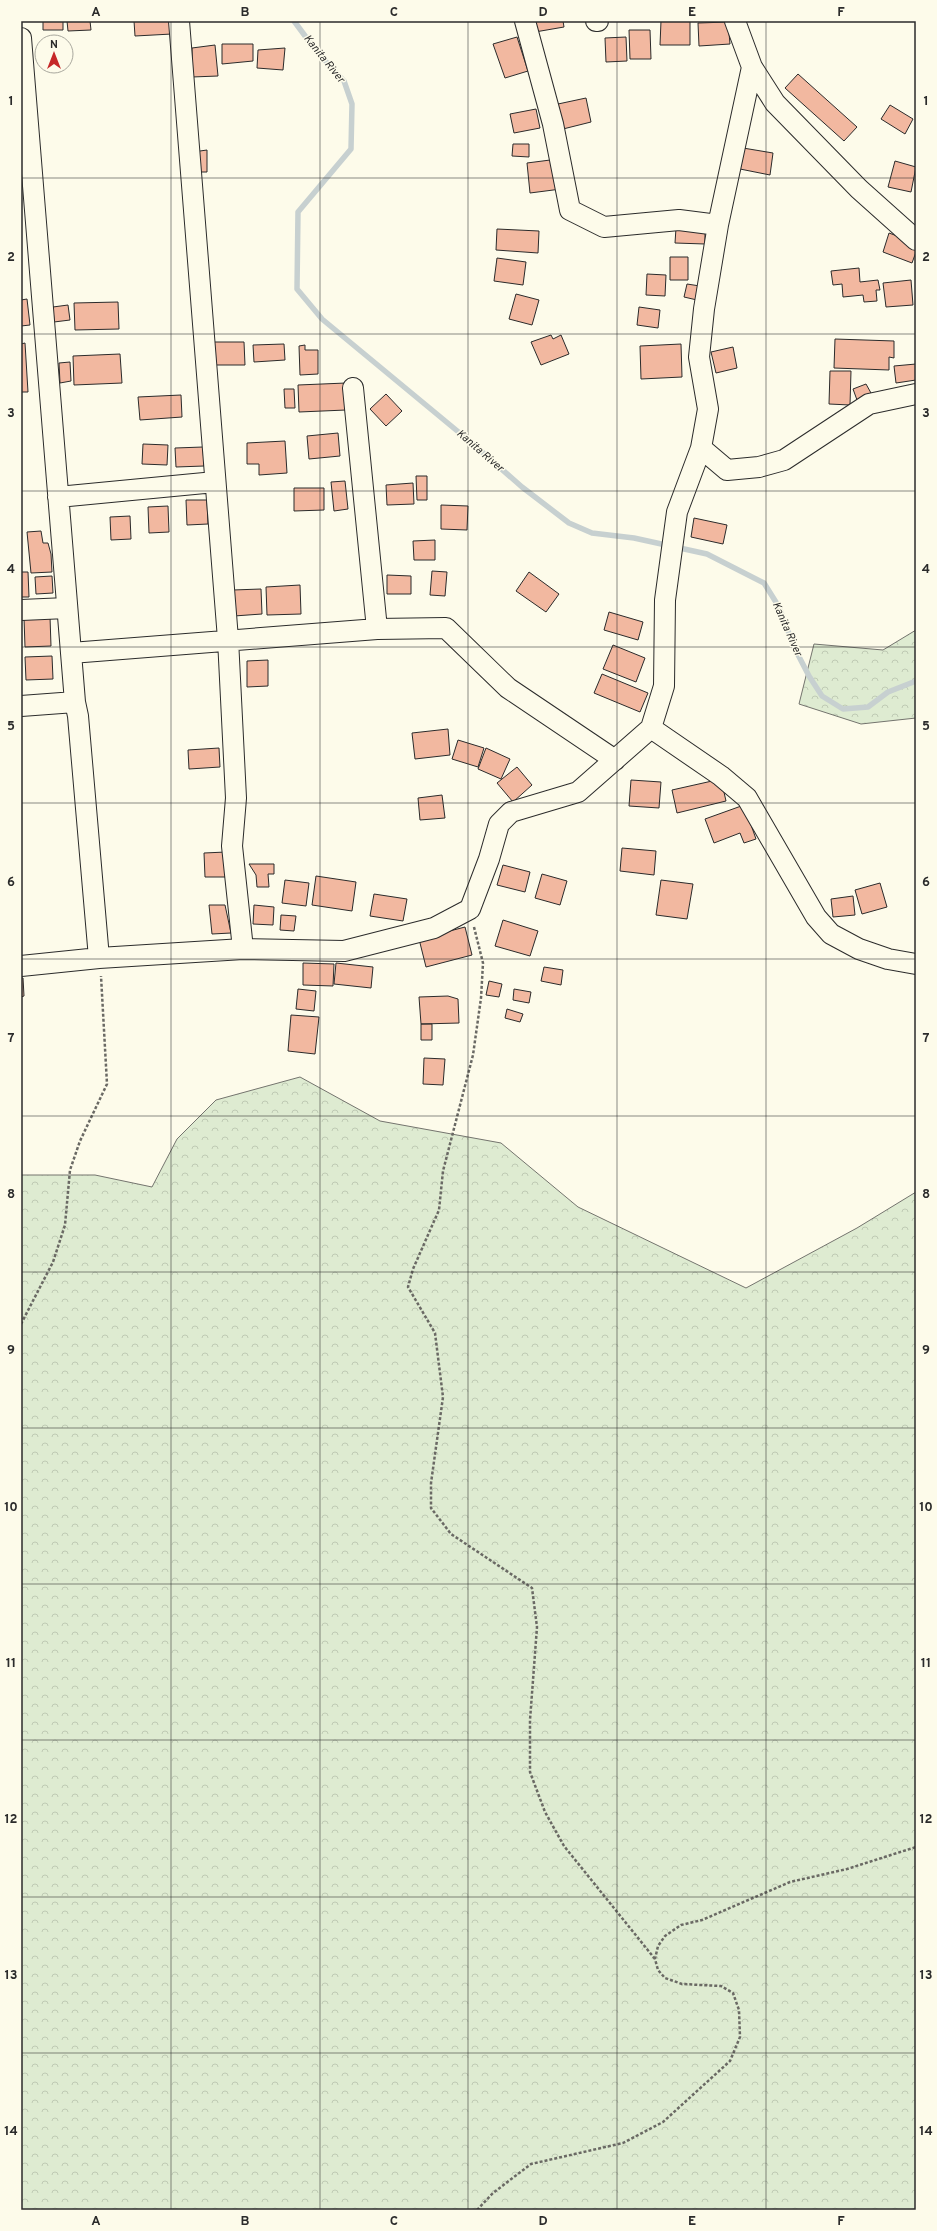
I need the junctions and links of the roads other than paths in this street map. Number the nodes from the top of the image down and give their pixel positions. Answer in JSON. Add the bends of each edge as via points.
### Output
{"nodes":[{"id":1,"x":179,"y":21,"type":"edge"},
{"id":2,"x":525,"y":21,"type":"edge"},
{"id":3,"x":736,"y":21,"type":"edge"},
{"id":4,"x":21,"y":38,"type":"edge"},
{"id":5,"x":752,"y":67,"type":"junction"},
{"id":6,"x":22,"y":74,"type":"edge"},
{"id":7,"x":26,"y":172,"type":"edge"},
{"id":8,"x":718,"y":225,"type":"junction"},
{"id":9,"x":916,"y":240,"type":"edge"},
{"id":10,"x":352,"y":388,"type":"dead end"},
{"id":11,"x":916,"y":394,"type":"edge"},
{"id":12,"x":701,"y":448,"type":"junction"},
{"id":13,"x":215,"y":482,"type":"junction"},
{"id":14,"x":58,"y":497,"type":"junction"},
{"id":15,"x":67,"y":608,"type":"junction"},
{"id":16,"x":21,"y":610,"type":"edge"},
{"id":17,"x":377,"y":629,"type":"junction"},
{"id":18,"x":228,"y":639,"type":"junction"},
{"id":19,"x":71,"y":653,"type":"junction"},
{"id":20,"x":75,"y":702,"type":"junction"},
{"id":21,"x":21,"y":706,"type":"edge"},
{"id":22,"x":651,"y":728,"type":"junction"},
{"id":23,"x":615,"y":760,"type":"junction"},
{"id":24,"x":243,"y":949,"type":"junction"},
{"id":25,"x":100,"y":958,"type":"junction"},
{"id":26,"x":916,"y":964,"type":"edge"},
{"id":27,"x":21,"y":966,"type":"edge"}],
"edges":[{"from":1,"to":13,"type":"street"},
{"from":2,"to":8,"type":"street","via":[[553,124],[570,210],[604,227],[679,220]]},
{"from":3,"to":5,"type":"street"},
{"from":4,"to":6,"type":"street"},
{"from":5,"to":8,"type":"street"},
{"from":5,"to":9,"type":"street","via":[[774,103],[859,189]]},
{"from":6,"to":7,"type":"street"},
{"from":7,"to":14,"type":"street"},
{"from":8,"to":12,"type":"street","via":[[699,357],[708,409]]},
{"from":10,"to":17,"type":"street"},
{"from":11,"to":12,"type":"street","via":[[869,404],[784,460],[759,467],[727,470]]},
{"from":12,"to":22,"type":"street","via":[[677,512],[665,600],[664,686]]},
{"from":13,"to":14,"type":"street"},
{"from":13,"to":18,"type":"street"},
{"from":14,"to":15,"type":"street"},
{"from":15,"to":16,"type":"street"},
{"from":15,"to":19,"type":"street"},
{"from":17,"to":18,"type":"street"},
{"from":17,"to":23,"type":"street","via":[[446,628],[508,688]]},
{"from":18,"to":19,"type":"street"},
{"from":18,"to":24,"type":"street","via":[[236,798],[232,846]]},
{"from":19,"to":20,"type":"street"},
{"from":20,"to":21,"type":"street"},
{"from":20,"to":25,"type":"street"},
{"from":22,"to":23,"type":"street"},
{"from":22,"to":26,"type":"street","via":[[721,776],[746,798],[816,916],[831,934],[860,949],[888,959]]},
{"from":23,"to":24,"type":"street","via":[[578,792],[511,812],[499,824],[470,909],[434,928],[344,951]]},
{"from":24,"to":25,"type":"street"},
{"from":25,"to":27,"type":"street"}]}
